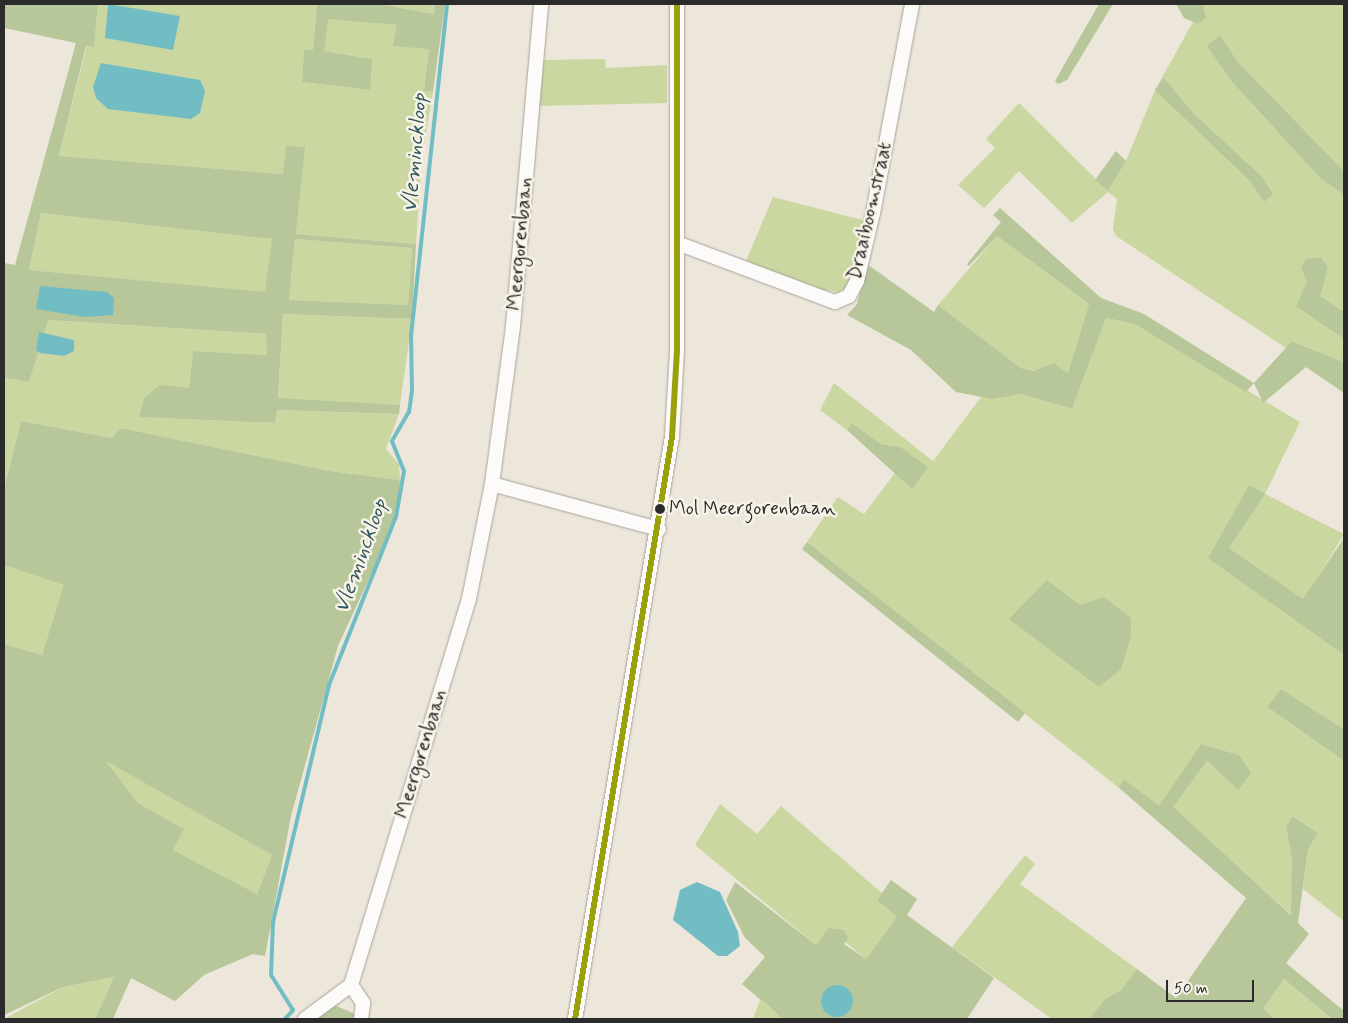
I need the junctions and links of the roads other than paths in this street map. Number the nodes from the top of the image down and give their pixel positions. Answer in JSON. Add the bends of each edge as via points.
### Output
{"nodes":[{"id":1,"x":541,"y":4,"type":"edge"},
{"id":2,"x":677,"y":4,"type":"edge"},
{"id":3,"x":912,"y":4,"type":"edge"},
{"id":4,"x":677,"y":244,"type":"junction"},
{"id":5,"x":492,"y":484,"type":"junction"},
{"id":6,"x":659,"y":529,"type":"junction"},
{"id":7,"x":351,"y":986,"type":"junction"},
{"id":8,"x":305,"y":1019,"type":"edge"},
{"id":9,"x":361,"y":1019,"type":"edge"},
{"id":10,"x":574,"y":1019,"type":"edge"}],
"edges":[{"from":1,"to":5,"type":"street","name":"Meergorenbaan","via":[[513,326]]},
{"from":2,"to":4,"type":"street"},
{"from":3,"to":4,"type":"street","name":"Draaiboomstraat","via":[[873,213],[857,281],[849,296],[828,300]]},
{"from":4,"to":6,"type":"street","via":[[674,409]]},
{"from":5,"to":6,"type":"street"},
{"from":5,"to":7,"type":"street","name":"Meergorenbaan","via":[[469,599]]},
{"from":6,"to":10,"type":"street"},
{"from":7,"to":8,"type":"street"},
{"from":7,"to":9,"type":"street","via":[[363,1003]]}]}
